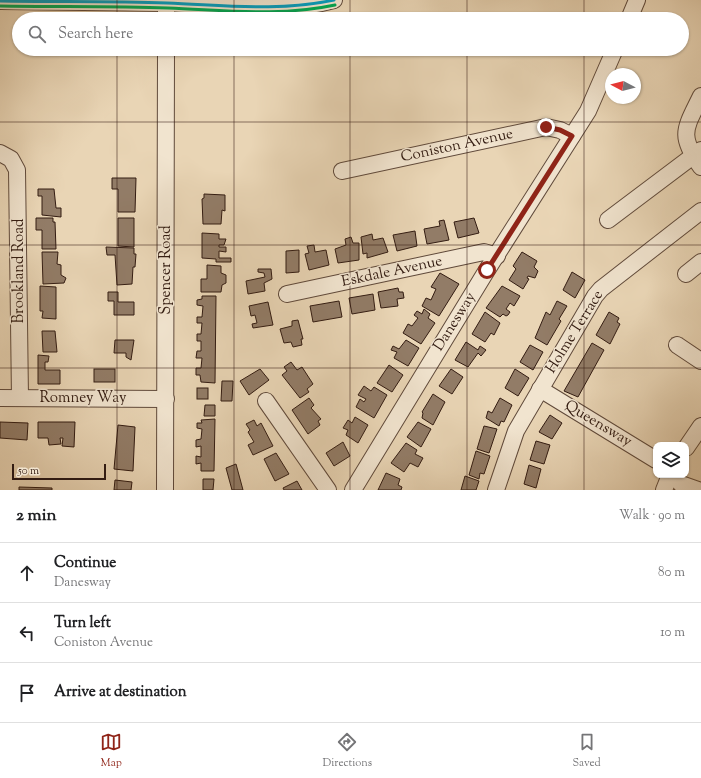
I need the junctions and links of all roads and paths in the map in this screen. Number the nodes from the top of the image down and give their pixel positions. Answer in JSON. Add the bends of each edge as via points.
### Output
{"nodes":[{"id":1,"x":334,"y":0,"type":"edge"},
{"id":2,"x":637,"y":0,"type":"edge"},
{"id":3,"x":0,"y":1,"type":"edge"},
{"id":4,"x":166,"y":7,"type":"edge"},
{"id":5,"x":632,"y":12,"type":"edge"},
{"id":6,"x":166,"y":56,"type":"edge"},
{"id":7,"x":612,"y":56,"type":"edge"},
{"id":8,"x":701,"y":96,"type":"edge"},
{"id":9,"x":572,"y":136,"type":"junction"},
{"id":10,"x":0,"y":153,"type":"edge"},
{"id":11,"x":698,"y":158,"type":"edge"},
{"id":12,"x":342,"y":171,"type":"dead end"},
{"id":13,"x":701,"y":211,"type":"edge"},
{"id":14,"x":608,"y":220,"type":"dead end"},
{"id":15,"x":497,"y":256,"type":"junction"},
{"id":16,"x":701,"y":262,"type":"edge"},
{"id":17,"x":686,"y":274,"type":"dead end"},
{"id":18,"x":287,"y":294,"type":"dead end"},
{"id":19,"x":676,"y":345,"type":"dead end"},
{"id":20,"x":701,"y":361,"type":"edge"},
{"id":21,"x":540,"y":389,"type":"junction"},
{"id":22,"x":0,"y":398,"type":"edge"},
{"id":23,"x":20,"y":398,"type":"junction"},
{"id":24,"x":166,"y":399,"type":"junction"},
{"id":25,"x":266,"y":401,"type":"dead end"},
{"id":26,"x":701,"y":426,"type":"edge"},
{"id":27,"x":689,"y":444,"type":"edge"},
{"id":28,"x":653,"y":458,"type":"edge"},
{"id":29,"x":670,"y":478,"type":"edge"},
{"id":30,"x":675,"y":478,"type":"edge"},
{"id":31,"x":165,"y":490,"type":"edge"},
{"id":32,"x":328,"y":490,"type":"edge"},
{"id":33,"x":353,"y":490,"type":"edge"},
{"id":34,"x":496,"y":490,"type":"edge"},
{"id":35,"x":664,"y":490,"type":"edge"},
{"id":36,"x":698,"y":490,"type":"edge"}],
"edges":[{"from":1,"to":4,"type":"street","via":[[286,7]]},
{"from":2,"to":5,"type":"street"},
{"from":3,"to":4,"type":"street"},
{"from":6,"to":24,"type":"street","name":"Spencer Road"},
{"from":7,"to":9,"type":"street","name":"Danesway","via":[[588,112]]},
{"from":8,"to":11,"type":"street","via":[[685,135]]},
{"from":9,"to":12,"type":"street","name":"Coniston Avenue","via":[[546,127]]},
{"from":9,"to":15,"type":"street","name":"Danesway"},
{"from":10,"to":23,"type":"street","name":"Brookland Road","via":[[11,159],[17,170]]},
{"from":11,"to":14,"type":"street"},
{"from":13,"to":21,"type":"street","name":"Holme Terrace","via":[[601,289],[584,312]]},
{"from":15,"to":18,"type":"street","name":"Eskdale Avenue","via":[[484,252]]},
{"from":15,"to":33,"type":"street","name":"Danesway"},
{"from":16,"to":17,"type":"street"},
{"from":19,"to":20,"type":"street"},
{"from":21,"to":28,"type":"street","name":"Queensway"},
{"from":21,"to":34,"type":"street","name":"Holme Terrace","via":[[516,431]]},
{"from":22,"to":23,"type":"street","name":"Romney Way"},
{"from":23,"to":24,"type":"street","name":"Romney Way"},
{"from":24,"to":31,"type":"street","name":"Spencer Road"},
{"from":25,"to":32,"type":"street"},
{"from":26,"to":27,"type":"street"},
{"from":29,"to":35,"type":"street"},
{"from":30,"to":36,"type":"street","via":[[681,484]]}]}
